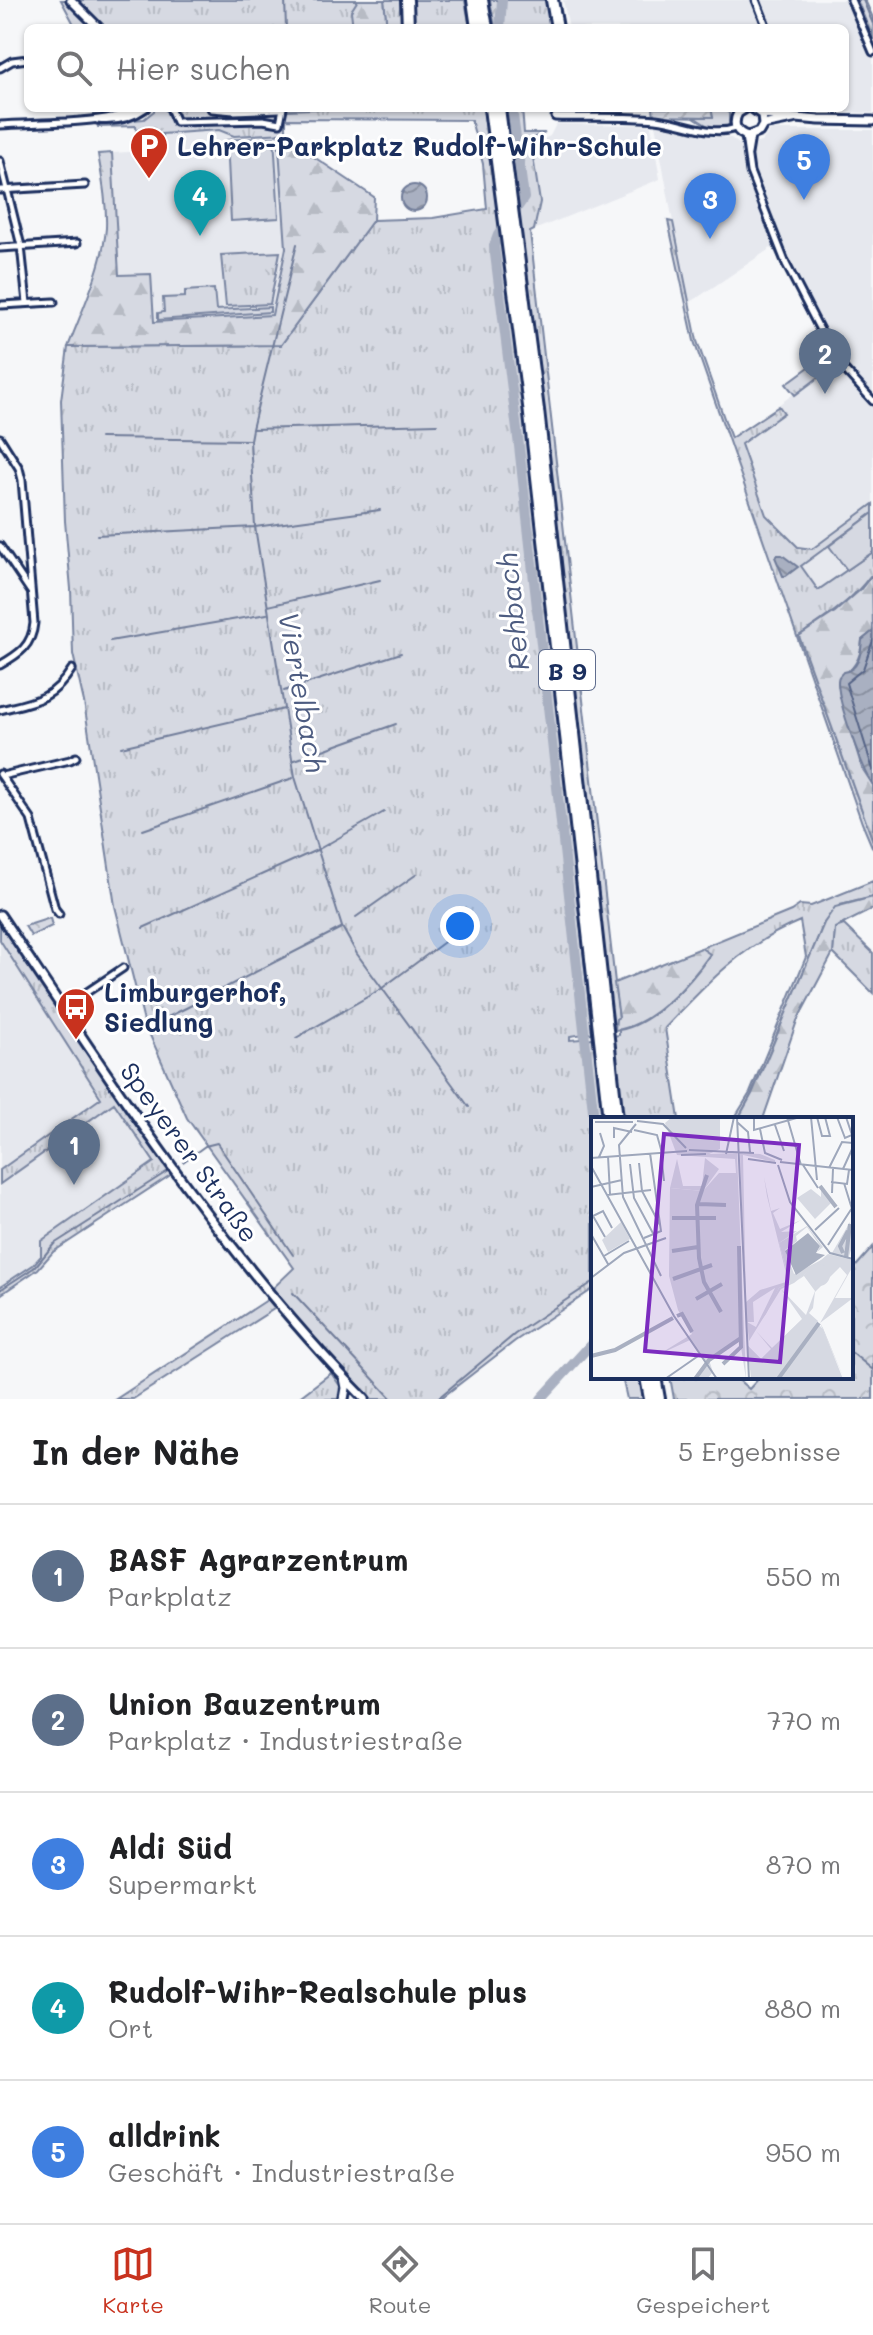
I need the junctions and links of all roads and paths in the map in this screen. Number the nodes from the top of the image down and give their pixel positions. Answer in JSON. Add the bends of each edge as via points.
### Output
{"nodes":[{"id":1,"x":71,"y":0,"type":"edge"},
{"id":2,"x":407,"y":0,"type":"edge"},
{"id":3,"x":473,"y":0,"type":"edge"},
{"id":4,"x":482,"y":0,"type":"edge"},
{"id":5,"x":552,"y":0,"type":"edge"},
{"id":6,"x":756,"y":0,"type":"edge"},
{"id":7,"x":851,"y":0,"type":"edge"},
{"id":8,"x":95,"y":24,"type":"edge"},
{"id":9,"x":408,"y":24,"type":"edge"},
{"id":10,"x":476,"y":24,"type":"edge"},
{"id":11,"x":486,"y":24,"type":"edge"},
{"id":12,"x":556,"y":24,"type":"edge"},
{"id":13,"x":765,"y":24,"type":"edge"},
{"id":14,"x":873,"y":52,"type":"edge"},
{"id":15,"x":24,"y":60,"type":"edge"},
{"id":16,"x":0,"y":68,"type":"edge"},
{"id":17,"x":129,"y":112,"type":"edge"},
{"id":18,"x":140,"y":112,"type":"edge"},
{"id":19,"x":172,"y":112,"type":"edge"},
{"id":20,"x":281,"y":112,"type":"edge"},
{"id":21,"x":491,"y":112,"type":"edge"},
{"id":22,"x":500,"y":112,"type":"edge"},
{"id":23,"x":737,"y":112,"type":"edge"},
{"id":24,"x":755,"y":112,"type":"edge"},
{"id":25,"x":0,"y":115,"type":"edge"},
{"id":26,"x":555,"y":117,"type":"dead end"},
{"id":27,"x":97,"y":119,"type":"junction"},
{"id":28,"x":762,"y":120,"type":"junction"},
{"id":29,"x":873,"y":121,"type":"edge"},
{"id":30,"x":0,"y":125,"type":"edge"},
{"id":31,"x":736,"y":128,"type":"junction"},
{"id":32,"x":748,"y":136,"type":"junction"},
{"id":33,"x":0,"y":161,"type":"edge"},
{"id":34,"x":85,"y":185,"type":"dead end"},
{"id":35,"x":0,"y":190,"type":"edge"},
{"id":36,"x":9,"y":190,"type":"junction"},
{"id":37,"x":510,"y":220,"type":"junction"},
{"id":38,"x":77,"y":243,"type":"dead end"},
{"id":39,"x":21,"y":246,"type":"junction"},
{"id":40,"x":0,"y":248,"type":"edge"},
{"id":41,"x":54,"y":302,"type":"dead end"},
{"id":42,"x":27,"y":303,"type":"junction"},
{"id":43,"x":2,"y":305,"type":"edge"},
{"id":44,"x":873,"y":401,"type":"edge"},
{"id":45,"x":0,"y":438,"type":"edge"},
{"id":46,"x":0,"y":546,"type":"edge"},
{"id":47,"x":32,"y":593,"type":"junction"},
{"id":48,"x":0,"y":665,"type":"edge"},
{"id":49,"x":72,"y":669,"type":"dead end"},
{"id":50,"x":0,"y":710,"type":"edge"},
{"id":51,"x":76,"y":757,"type":"dead end"},
{"id":52,"x":1,"y":775,"type":"edge"},
{"id":53,"x":59,"y":914,"type":"dead end"},
{"id":54,"x":0,"y":915,"type":"edge"},
{"id":55,"x":123,"y":968,"type":"dead end"},
{"id":56,"x":63,"y":1008,"type":"junction"},
{"id":57,"x":609,"y":1117,"type":"edge"},
{"id":58,"x":617,"y":1117,"type":"edge"},
{"id":59,"x":343,"y":1376,"type":"junction"},
{"id":60,"x":646,"y":1379,"type":"edge"},
{"id":61,"x":655,"y":1379,"type":"edge"},
{"id":62,"x":362,"y":1396,"type":"edge"},
{"id":63,"x":344,"y":1399,"type":"edge"},
{"id":64,"x":351,"y":1399,"type":"edge"},
{"id":65,"x":650,"y":1399,"type":"edge"},
{"id":66,"x":659,"y":1399,"type":"edge"}],
"edges":[{"from":1,"to":8,"type":"street"},
{"from":2,"to":9,"type":"highway"},
{"from":3,"to":10,"type":"highway"},
{"from":4,"to":11,"type":"highway"},
{"from":5,"to":12,"type":"highway"},
{"from":6,"to":13,"type":"street"},
{"from":7,"to":14,"type":"street"},
{"from":15,"to":16,"type":"street"},
{"from":17,"to":27,"type":"street"},
{"from":18,"to":27,"type":"street","via":[[123,119]]},
{"from":19,"to":20,"type":"street","via":[[176,122],[280,123]]},
{"from":21,"to":37,"type":"highway","number":"B 9"},
{"from":22,"to":37,"type":"highway","number":"B 9","via":[[513,208]]},
{"from":23,"to":31,"type":"street"},
{"from":24,"to":28,"type":"street"},
{"from":25,"to":30,"type":"street"},
{"from":26,"to":31,"type":"street","via":[[653,119],[716,132]]},
{"from":27,"to":30,"type":"street"},
{"from":28,"to":29,"type":"street","via":[[788,116]]},
{"from":28,"to":32,"type":"street","via":[[759,132]]},
{"from":31,"to":32,"type":"street"},
{"from":32,"to":44,"type":"street","via":[[750,172],[786,264],[835,359]]},
{"from":33,"to":36,"type":"street"},
{"from":34,"to":36,"type":"street"},
{"from":35,"to":36,"type":"street"},
{"from":36,"to":39,"type":"street"},
{"from":37,"to":57,"type":"highway","number":"B 9","via":[[507,232]]},
{"from":37,"to":58,"type":"highway","number":"B 9","via":[[549,499]]},
{"from":38,"to":39,"type":"street"},
{"from":39,"to":40,"type":"street"},
{"from":39,"to":42,"type":"street"},
{"from":41,"to":42,"type":"street"},
{"from":42,"to":43,"type":"street"},
{"from":45,"to":47,"type":"street","via":[[22,480]]},
{"from":46,"to":47,"type":"street"},
{"from":47,"to":48,"type":"street","via":[[32,638]]},
{"from":49,"to":50,"type":"street","via":[[46,697]]},
{"from":51,"to":52,"type":"street"},
{"from":52,"to":53,"type":"street","via":[[31,819]]},
{"from":54,"to":56,"type":"street","name":"Speyerer Straße"},
{"from":55,"to":56,"type":"street"},
{"from":56,"to":59,"type":"street","name":"Speyerer Straße","via":[[169,1164]]},
{"from":59,"to":62,"type":"street","name":"Speyerer Straße"},
{"from":59,"to":63,"type":"street"},
{"from":60,"to":65,"type":"highway"},
{"from":61,"to":66,"type":"highway"},
{"from":62,"to":64,"type":"street"}]}
